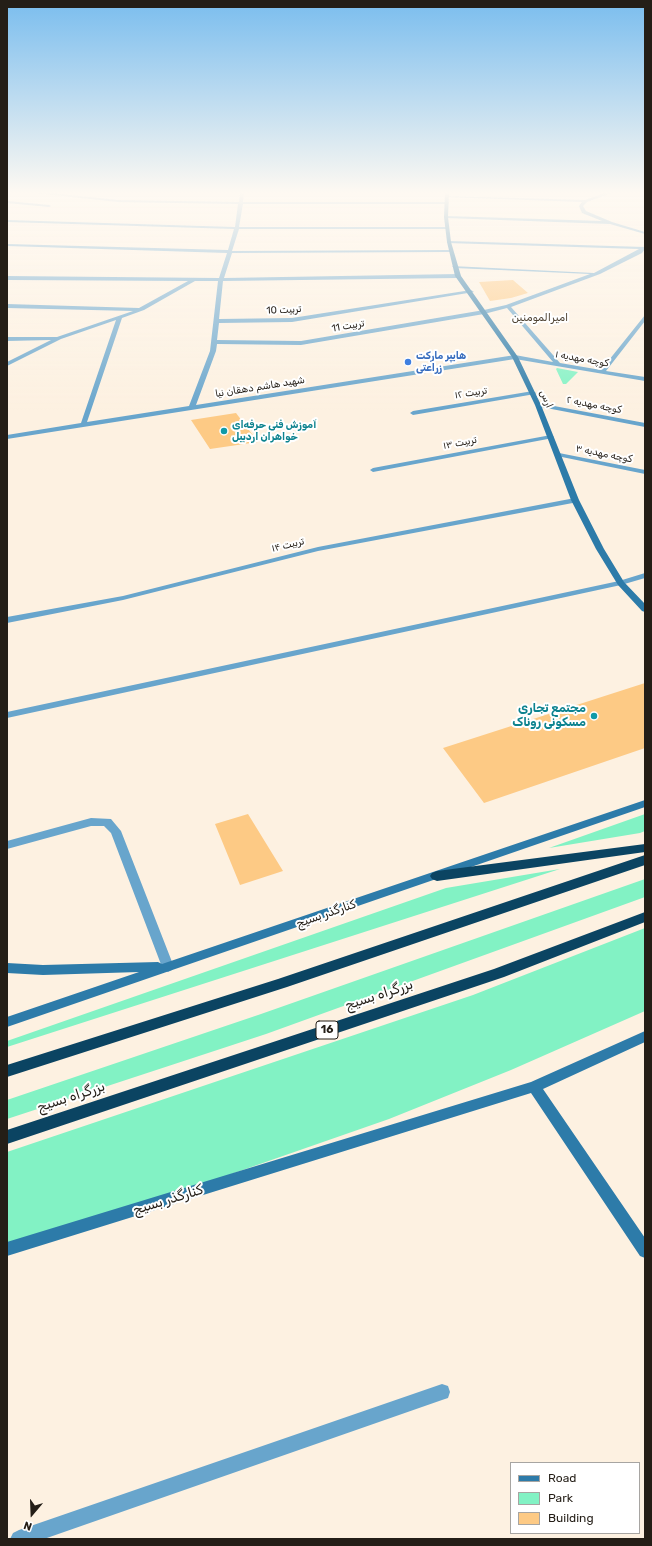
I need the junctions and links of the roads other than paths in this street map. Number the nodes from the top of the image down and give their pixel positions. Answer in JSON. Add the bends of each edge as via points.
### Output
{"nodes":[{"id":1,"x":226,"y":265,"type":"edge"},
{"id":2,"x":614,"y":265,"type":"edge"},
{"id":3,"x":454,"y":267,"type":"joint"},
{"id":4,"x":598,"y":273,"type":"junction"},
{"id":5,"x":458,"y":276,"type":"junction"},
{"id":6,"x":7,"y":278,"type":"edge"},
{"id":7,"x":195,"y":279,"type":"junction"},
{"id":8,"x":221,"y":280,"type":"junction"},
{"id":9,"x":470,"y":292,"type":"junction"},
{"id":10,"x":7,"y":306,"type":"edge"},
{"id":11,"x":508,"y":306,"type":"junction"},
{"id":12,"x":142,"y":309,"type":"junction"},
{"id":13,"x":484,"y":312,"type":"junction"},
{"id":14,"x":645,"y":317,"type":"edge"},
{"id":15,"x":119,"y":318,"type":"junction"},
{"id":16,"x":216,"y":321,"type":"junction"},
{"id":17,"x":59,"y":338,"type":"junction"},
{"id":18,"x":7,"y":339,"type":"edge"},
{"id":19,"x":214,"y":342,"type":"junction"},
{"id":20,"x":515,"y":357,"type":"junction"},
{"id":21,"x":7,"y":364,"type":"edge"},
{"id":22,"x":559,"y":365,"type":"junction"},
{"id":23,"x":602,"y":372,"type":"junction"},
{"id":24,"x":645,"y":379,"type":"edge"},
{"id":25,"x":532,"y":393,"type":"junction"},
{"id":26,"x":538,"y":405,"type":"junction"},
{"id":27,"x":192,"y":408,"type":"junction"},
{"id":28,"x":413,"y":413,"type":"dead end"},
{"id":29,"x":645,"y":425,"type":"edge"},
{"id":30,"x":83,"y":426,"type":"junction"},
{"id":31,"x":7,"y":437,"type":"edge"},
{"id":32,"x":551,"y":437,"type":"junction"},
{"id":33,"x":559,"y":455,"type":"junction"},
{"id":34,"x":373,"y":470,"type":"dead end"},
{"id":35,"x":645,"y":472,"type":"edge"},
{"id":36,"x":575,"y":500,"type":"junction"},
{"id":37,"x":645,"y":575,"type":"edge"},
{"id":38,"x":621,"y":583,"type":"junction"},
{"id":39,"x":645,"y":609,"type":"edge"},
{"id":40,"x":7,"y":620,"type":"edge"},
{"id":41,"x":7,"y":715,"type":"edge"},
{"id":42,"x":645,"y":803,"type":"edge"},
{"id":43,"x":7,"y":845,"type":"edge"},
{"id":44,"x":645,"y":848,"type":"edge"},
{"id":45,"x":645,"y":860,"type":"edge"},
{"id":46,"x":436,"y":876,"type":"junction"},
{"id":47,"x":645,"y":917,"type":"edge"},
{"id":48,"x":168,"y":967,"type":"junction"},
{"id":49,"x":7,"y":968,"type":"edge"},
{"id":50,"x":7,"y":1022,"type":"edge"},
{"id":51,"x":645,"y":1036,"type":"edge"},
{"id":52,"x":7,"y":1071,"type":"edge"},
{"id":53,"x":534,"y":1087,"type":"junction"},
{"id":54,"x":7,"y":1137,"type":"edge"},
{"id":55,"x":7,"y":1249,"type":"edge"},
{"id":56,"x":645,"y":1251,"type":"edge"},
{"id":57,"x":442,"y":1392,"type":"dead end"},
{"id":58,"x":19,"y":1539,"type":"edge"}],
"edges":[{"from":1,"to":8,"type":"street"},
{"from":2,"to":4,"type":"street","name":"تربیت 11"},
{"from":3,"to":4,"type":"street"},
{"from":3,"to":5,"type":"main road","name":"ارس"},
{"from":4,"to":11,"type":"street","name":"تربیت 11"},
{"from":5,"to":8,"type":"street"},
{"from":5,"to":9,"type":"main road","name":"ارس"},
{"from":6,"to":7,"type":"street"},
{"from":7,"to":8,"type":"street"},
{"from":7,"to":12,"type":"street"},
{"from":8,"to":16,"type":"street"},
{"from":9,"to":13,"type":"main road","name":"ارس"},
{"from":9,"to":16,"type":"street","name":"تربیت 10","via":[[292,320]]},
{"from":10,"to":12,"type":"street"},
{"from":11,"to":13,"type":"street","name":"تربیت 11"},
{"from":11,"to":22,"type":"street"},
{"from":12,"to":15,"type":"street"},
{"from":13,"to":19,"type":"street","name":"تربیت 11","via":[[301,343]]},
{"from":13,"to":20,"type":"main road","name":"ارس"},
{"from":14,"to":23,"type":"street"},
{"from":15,"to":17,"type":"street"},
{"from":15,"to":30,"type":"street"},
{"from":16,"to":19,"type":"street"},
{"from":17,"to":18,"type":"street"},
{"from":17,"to":21,"type":"street"},
{"from":19,"to":27,"type":"street"},
{"from":20,"to":22,"type":"street","name":"کوچه مهدیه ۱"},
{"from":20,"to":25,"type":"main road","name":"ارس"},
{"from":20,"to":27,"type":"street","name":"شهید هاشم دهقان نیا"},
{"from":22,"to":23,"type":"street","name":"کوچه مهدیه ۱"},
{"from":23,"to":24,"type":"street","name":"کوچه مهدیه ۱"},
{"from":25,"to":26,"type":"main road","name":"ارس"},
{"from":25,"to":28,"type":"street","name":"تربیت ۱۲"},
{"from":26,"to":29,"type":"street","name":"کوچه مهدیه ۲"},
{"from":26,"to":32,"type":"main road","name":"ارس"},
{"from":27,"to":30,"type":"street","name":"شهید هاشم دهقان نیا"},
{"from":30,"to":31,"type":"street","name":"شهید هاشم دهقان نیا"},
{"from":32,"to":33,"type":"main road","name":"ارس"},
{"from":32,"to":34,"type":"street","name":"تربیت ۱۳"},
{"from":33,"to":35,"type":"street","name":"کوچه مهدیه ۳"},
{"from":33,"to":36,"type":"main road","name":"ارس"},
{"from":36,"to":38,"type":"main road","name":"ارس"},
{"from":36,"to":40,"type":"street","name":"تربیت ۱۴","via":[[318,549],[131,596]]},
{"from":37,"to":38,"type":"street"},
{"from":38,"to":39,"type":"main road","name":"ارس"},
{"from":38,"to":41,"type":"street"},
{"from":42,"to":46,"type":"main road","name":"کنارگذر بسیج"},
{"from":43,"to":48,"type":"street","via":[[91,822],[106,822],[116,830]]},
{"from":44,"to":46,"type":"highway"},
{"from":45,"to":52,"type":"highway","via":[[282,983]]},
{"from":46,"to":48,"type":"main road","name":"کنارگذر بسیج"},
{"from":47,"to":54,"type":"highway","name":"بزرگراه بسیج","number":"16","via":[[499,973]]},
{"from":48,"to":49,"type":"main road","via":[[43,970]]},
{"from":48,"to":50,"type":"main road","name":"کنارگذر بسیج"},
{"from":51,"to":53,"type":"main road","name":"کنارگذر بسیج"},
{"from":53,"to":55,"type":"main road","name":"کنارگذر بسیج"},
{"from":53,"to":56,"type":"main road"},
{"from":57,"to":58,"type":"street"}]}
